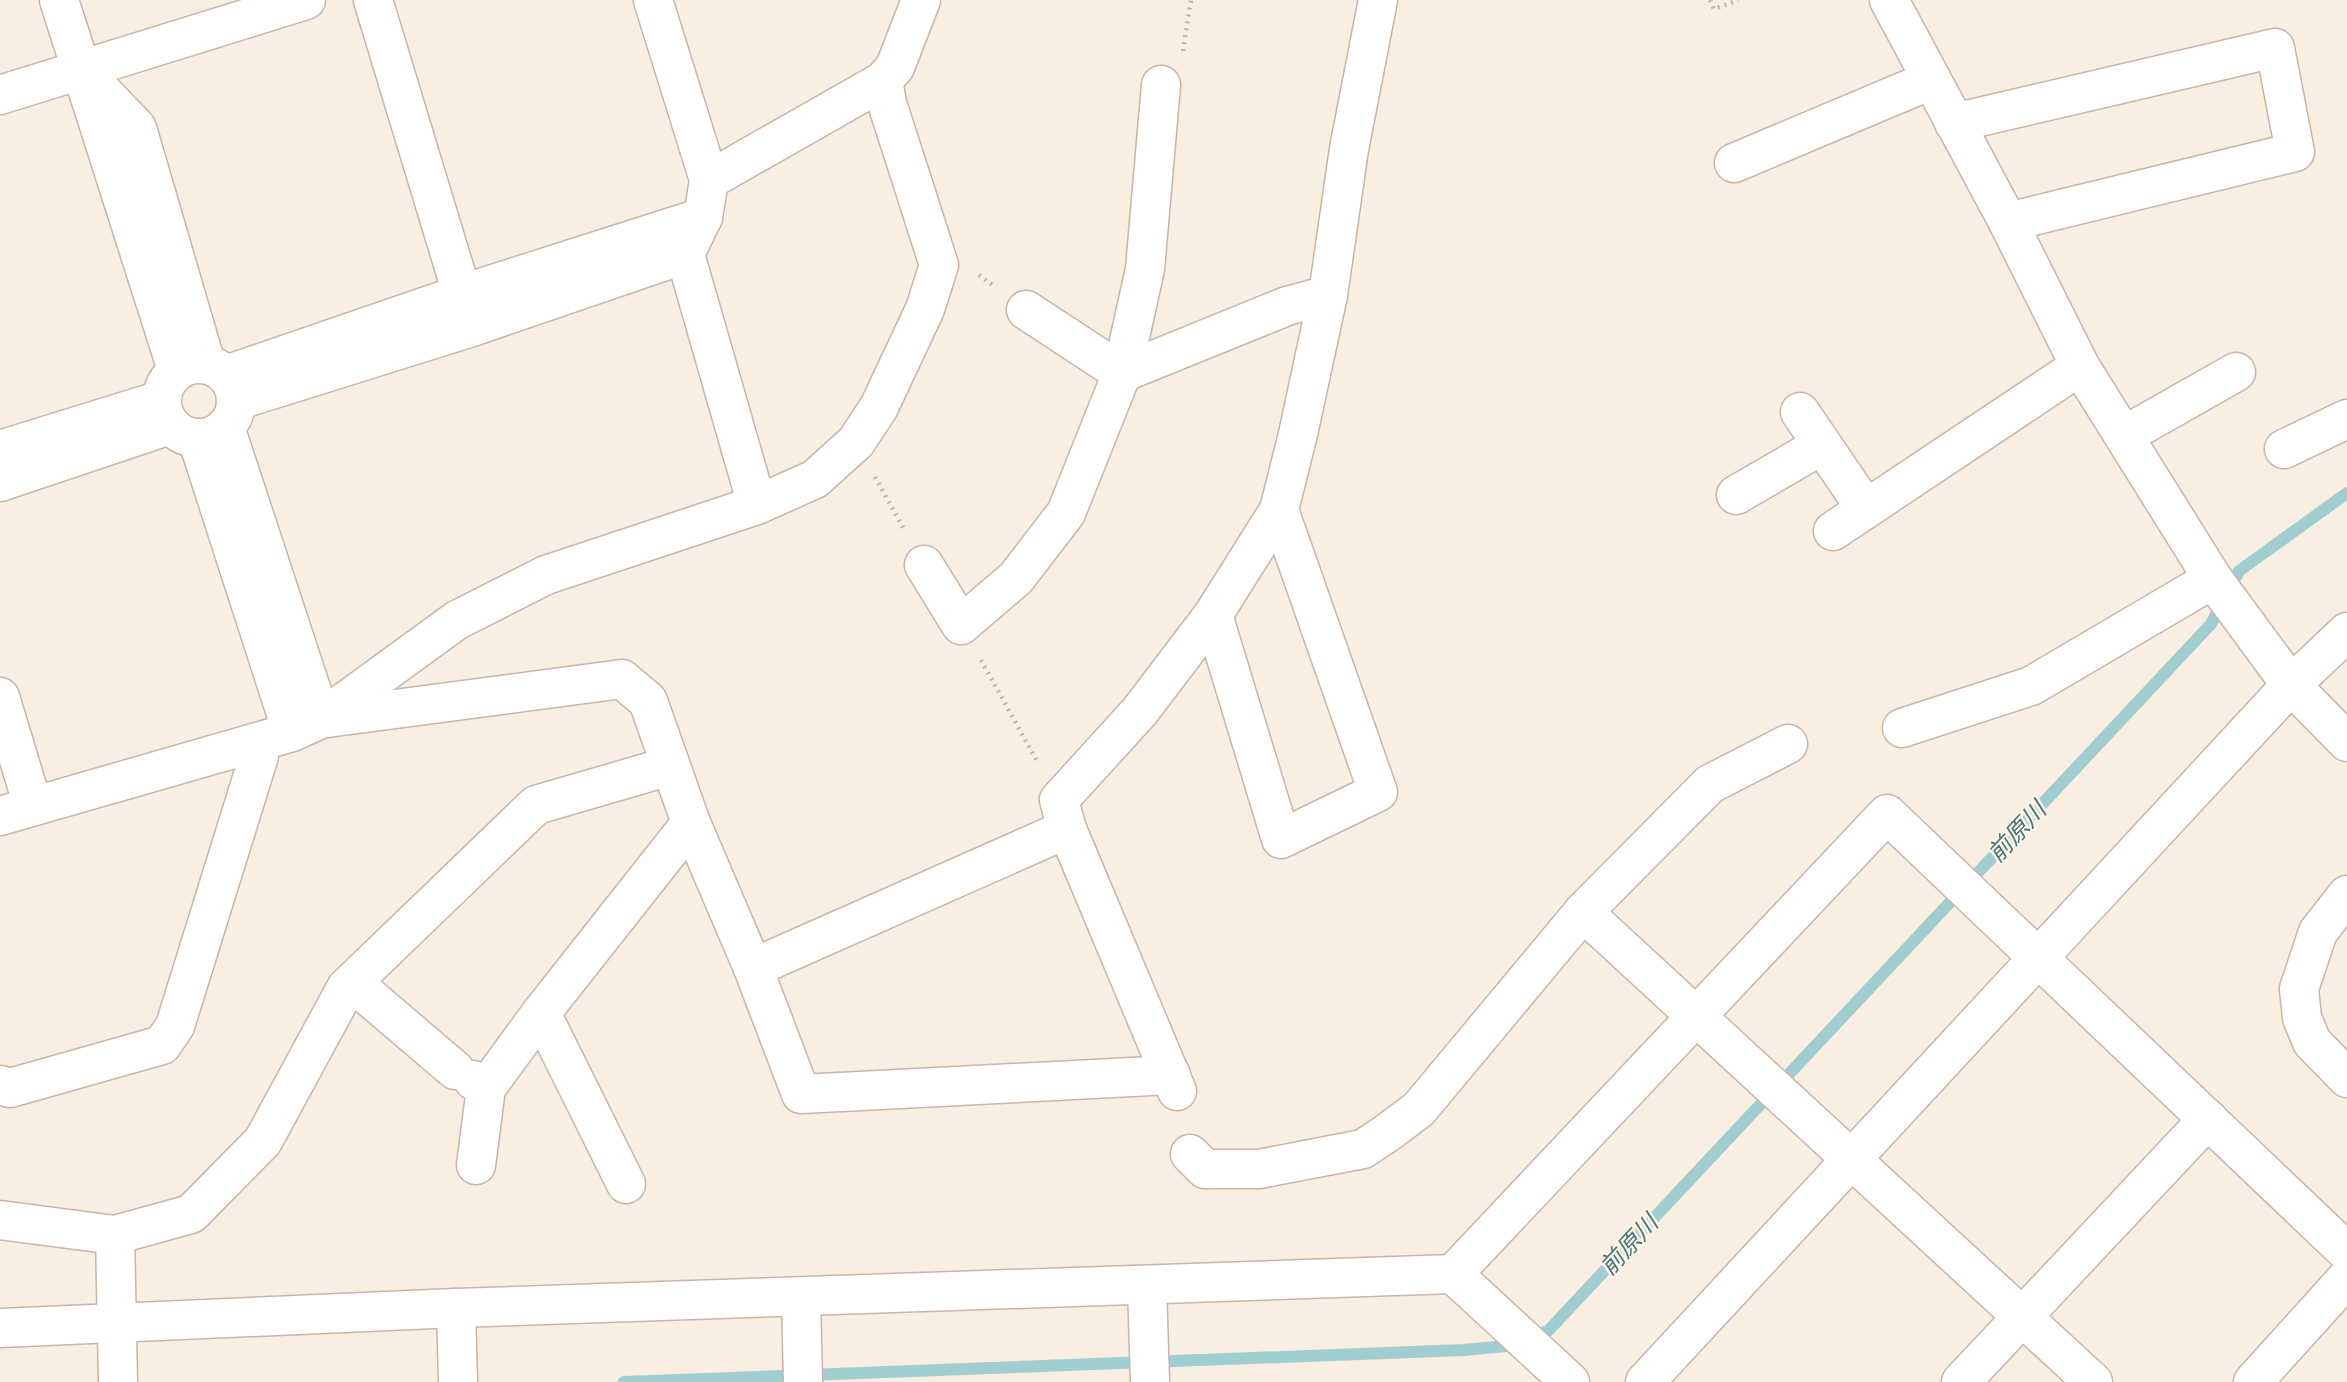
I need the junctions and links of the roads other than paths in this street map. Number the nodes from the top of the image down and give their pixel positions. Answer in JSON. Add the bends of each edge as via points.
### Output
{"nodes":[{"id":1,"x":59,"y":0,"type":"edge"},
{"id":2,"x":306,"y":0,"type":"edge"},
{"id":3,"x":373,"y":0,"type":"edge"},
{"id":4,"x":653,"y":0,"type":"edge"},
{"id":5,"x":921,"y":0,"type":"edge"},
{"id":6,"x":1378,"y":0,"type":"edge"},
{"id":7,"x":1889,"y":0,"type":"edge"},
{"id":8,"x":81,"y":69,"type":"junction"},
{"id":9,"x":883,"y":80,"type":"junction"},
{"id":10,"x":1931,"y":80,"type":"junction"},
{"id":11,"x":1161,"y":85,"type":"road end"},
{"id":12,"x":0,"y":94,"type":"edge"},
{"id":13,"x":1954,"y":123,"type":"junction"},
{"id":14,"x":1734,"y":163,"type":"dead end"},
{"id":15,"x":709,"y":180,"type":"junction"},
{"id":16,"x":703,"y":217,"type":"junction"},
{"id":17,"x":2008,"y":222,"type":"junction"},
{"id":18,"x":685,"y":254,"type":"junction"},
{"id":19,"x":1328,"y":295,"type":"junction"},
{"id":20,"x":467,"y":310,"type":"junction"},
{"id":21,"x":1026,"y":310,"type":"road end"},
{"id":22,"x":2080,"y":366,"type":"junction"},
{"id":23,"x":2236,"y":372,"type":"dead end"},
{"id":24,"x":1122,"y":373,"type":"junction"},
{"id":25,"x":200,"y":400,"type":"junction"},
{"id":26,"x":1800,"y":412,"type":"dead end"},
{"id":27,"x":2347,"y":419,"type":"edge"},
{"id":28,"x":2125,"y":435,"type":"junction"},
{"id":29,"x":1822,"y":444,"type":"junction"},
{"id":30,"x":2284,"y":449,"type":"dead end"},
{"id":31,"x":0,"y":450,"type":"edge"},
{"id":32,"x":0,"y":482,"type":"edge"},
{"id":33,"x":1737,"y":495,"type":"dead end"},
{"id":34,"x":757,"y":505,"type":"junction"},
{"id":35,"x":1866,"y":509,"type":"junction"},
{"id":36,"x":1279,"y":510,"type":"junction"},
{"id":37,"x":1833,"y":531,"type":"dead end"},
{"id":38,"x":924,"y":565,"type":"road end"},
{"id":39,"x":2213,"y":579,"type":"junction"},
{"id":40,"x":1213,"y":615,"type":"junction"},
{"id":41,"x":2347,"y":632,"type":"edge"},
{"id":42,"x":2291,"y":685,"type":"junction"},
{"id":43,"x":0,"y":697,"type":"edge"},
{"id":44,"x":307,"y":725,"type":"junction"},
{"id":45,"x":1902,"y":728,"type":"dead end"},
{"id":46,"x":2347,"y":742,"type":"edge"},
{"id":47,"x":256,"y":743,"type":"junction"},
{"id":48,"x":1788,"y":744,"type":"dead end"},
{"id":49,"x":670,"y":766,"type":"junction"},
{"id":50,"x":16,"y":811,"type":"edge"},
{"id":51,"x":1063,"y":814,"type":"junction"},
{"id":52,"x":691,"y":823,"type":"junction"},
{"id":53,"x":2347,"y":895,"type":"edge"},
{"id":54,"x":1583,"y":912,"type":"junction"},
{"id":55,"x":2038,"y":958,"type":"junction"},
{"id":56,"x":753,"y":968,"type":"junction"},
{"id":57,"x":353,"y":983,"type":"junction"},
{"id":58,"x":541,"y":1013,"type":"junction"},
{"id":59,"x":1697,"y":1017,"type":"junction"},
{"id":60,"x":2347,"y":1078,"type":"edge"},
{"id":61,"x":472,"y":1079,"type":"junction"},
{"id":62,"x":0,"y":1085,"type":"edge"},
{"id":63,"x":2207,"y":1119,"type":"junction"},
{"id":64,"x":1190,"y":1154,"type":"dead end"},
{"id":65,"x":1851,"y":1159,"type":"junction"},
{"id":66,"x":476,"y":1165,"type":"dead end"},
{"id":67,"x":626,"y":1184,"type":"dead end"},
{"id":68,"x":0,"y":1220,"type":"edge"},
{"id":69,"x":115,"y":1235,"type":"junction"},
{"id":70,"x":2347,"y":1252,"type":"edge"},
{"id":71,"x":1453,"y":1275,"type":"junction"},
{"id":72,"x":2347,"y":1278,"type":"edge"},
{"id":73,"x":1147,"y":1286,"type":"junction"},
{"id":74,"x":801,"y":1297,"type":"junction"},
{"id":75,"x":456,"y":1308,"type":"junction"},
{"id":76,"x":2022,"y":1317,"type":"junction"},
{"id":77,"x":117,"y":1324,"type":"junction"},
{"id":78,"x":0,"y":1328,"type":"edge"},
{"id":79,"x":118,"y":1382,"type":"edge"},
{"id":80,"x":458,"y":1382,"type":"edge"},
{"id":81,"x":803,"y":1382,"type":"edge"},
{"id":82,"x":1150,"y":1382,"type":"edge"},
{"id":83,"x":1570,"y":1382,"type":"edge"},
{"id":84,"x":1645,"y":1382,"type":"edge"},
{"id":85,"x":1961,"y":1382,"type":"edge"},
{"id":86,"x":2094,"y":1382,"type":"edge"},
{"id":87,"x":2253,"y":1382,"type":"edge"}],
"edges":[{"from":1,"to":8,"type":"street"},
{"from":2,"to":8,"type":"street"},
{"from":3,"to":20,"type":"street"},
{"from":4,"to":15,"type":"street"},
{"from":5,"to":9,"type":"street","via":[[895,67]]},
{"from":6,"to":19,"type":"street","via":[[1349,149]]},
{"from":7,"to":10,"type":"street"},
{"from":8,"to":12,"type":"street"},
{"from":8,"to":25,"type":"street"},
{"from":9,"to":15,"type":"street"},
{"from":9,"to":34,"type":"street","via":[[939,264],[925,309],[879,407],[856,442],[815,479]]},
{"from":10,"to":13,"type":"street"},
{"from":10,"to":14,"type":"street"},
{"from":11,"to":24,"type":"street","via":[[1145,269]]},
{"from":13,"to":17,"type":"street"},
{"from":13,"to":17,"type":"street","via":[[2275,48],[2295,152]]},
{"from":15,"to":16,"type":"street"},
{"from":16,"to":18,"type":"street"},
{"from":16,"to":20,"type":"street"},
{"from":17,"to":22,"type":"street"},
{"from":18,"to":20,"type":"street"},
{"from":18,"to":34,"type":"street"},
{"from":19,"to":24,"type":"street","via":[[1287,306]]},
{"from":19,"to":36,"type":"street"},
{"from":20,"to":25,"type":"street"},
{"from":21,"to":24,"type":"street"},
{"from":22,"to":28,"type":"street"},
{"from":22,"to":35,"type":"street"},
{"from":23,"to":28,"type":"street"},
{"from":24,"to":38,"type":"street","via":[[1066,513],[1016,578],[961,625]]},
{"from":25,"to":31,"type":"street"},
{"from":25,"to":32,"type":"street"},
{"from":25,"to":44,"type":"street"},
{"from":26,"to":29,"type":"street"},
{"from":27,"to":30,"type":"street"},
{"from":28,"to":39,"type":"street"},
{"from":29,"to":33,"type":"street"},
{"from":29,"to":35,"type":"street"},
{"from":34,"to":44,"type":"street","via":[[546,575],[457,620]]},
{"from":35,"to":37,"type":"street"},
{"from":36,"to":40,"type":"street"},
{"from":36,"to":40,"type":"street","via":[[1378,792],[1282,839]]},
{"from":39,"to":42,"type":"street"},
{"from":39,"to":45,"type":"street","via":[[2031,687]]},
{"from":40,"to":51,"type":"street"},
{"from":41,"to":42,"type":"street"},
{"from":42,"to":46,"type":"street"},
{"from":42,"to":55,"type":"street"},
{"from":43,"to":50,"type":"street"},
{"from":44,"to":47,"type":"street"},
{"from":44,"to":49,"type":"street","via":[[622,679],[648,701]]},
{"from":47,"to":50,"type":"street"},
{"from":47,"to":62,"type":"street","via":[[259,757],[176,1026],[162,1045],[10,1088]]},
{"from":48,"to":54,"type":"street","via":[[1710,785]]},
{"from":49,"to":52,"type":"street"},
{"from":49,"to":57,"type":"street","via":[[536,805]]},
{"from":51,"to":56,"type":"street"},
{"from":51,"to":56,"type":"street","via":[[1174,1083],[801,1094]]},
{"from":52,"to":56,"type":"street"},
{"from":52,"to":58,"type":"street"},
{"from":53,"to":60,"type":"street","via":[[2318,932],[2299,989],[2302,1018],[2312,1042]]},
{"from":54,"to":59,"type":"street"},
{"from":54,"to":64,"type":"street","via":[[1419,1109],[1363,1149],[1259,1169],[1205,1169]]},
{"from":55,"to":59,"type":"street","via":[[1887,814]]},
{"from":55,"to":63,"type":"street"},
{"from":55,"to":65,"type":"street"},
{"from":57,"to":61,"type":"street"},
{"from":57,"to":69,"type":"street","via":[[263,1141],[191,1214]]},
{"from":58,"to":61,"type":"street"},
{"from":58,"to":67,"type":"street"},
{"from":59,"to":65,"type":"street"},
{"from":59,"to":71,"type":"street"},
{"from":61,"to":66,"type":"street"},
{"from":63,"to":70,"type":"street"},
{"from":63,"to":76,"type":"street"},
{"from":65,"to":76,"type":"street"},
{"from":65,"to":84,"type":"street"},
{"from":68,"to":69,"type":"street"},
{"from":69,"to":77,"type":"street"},
{"from":71,"to":73,"type":"street"},
{"from":71,"to":83,"type":"street"},
{"from":72,"to":87,"type":"street"},
{"from":73,"to":74,"type":"street"},
{"from":73,"to":82,"type":"street"},
{"from":74,"to":75,"type":"street"},
{"from":74,"to":81,"type":"street"},
{"from":75,"to":77,"type":"street"},
{"from":75,"to":80,"type":"street"},
{"from":76,"to":85,"type":"street"},
{"from":76,"to":86,"type":"street"},
{"from":77,"to":78,"type":"street"},
{"from":77,"to":79,"type":"street"}]}
